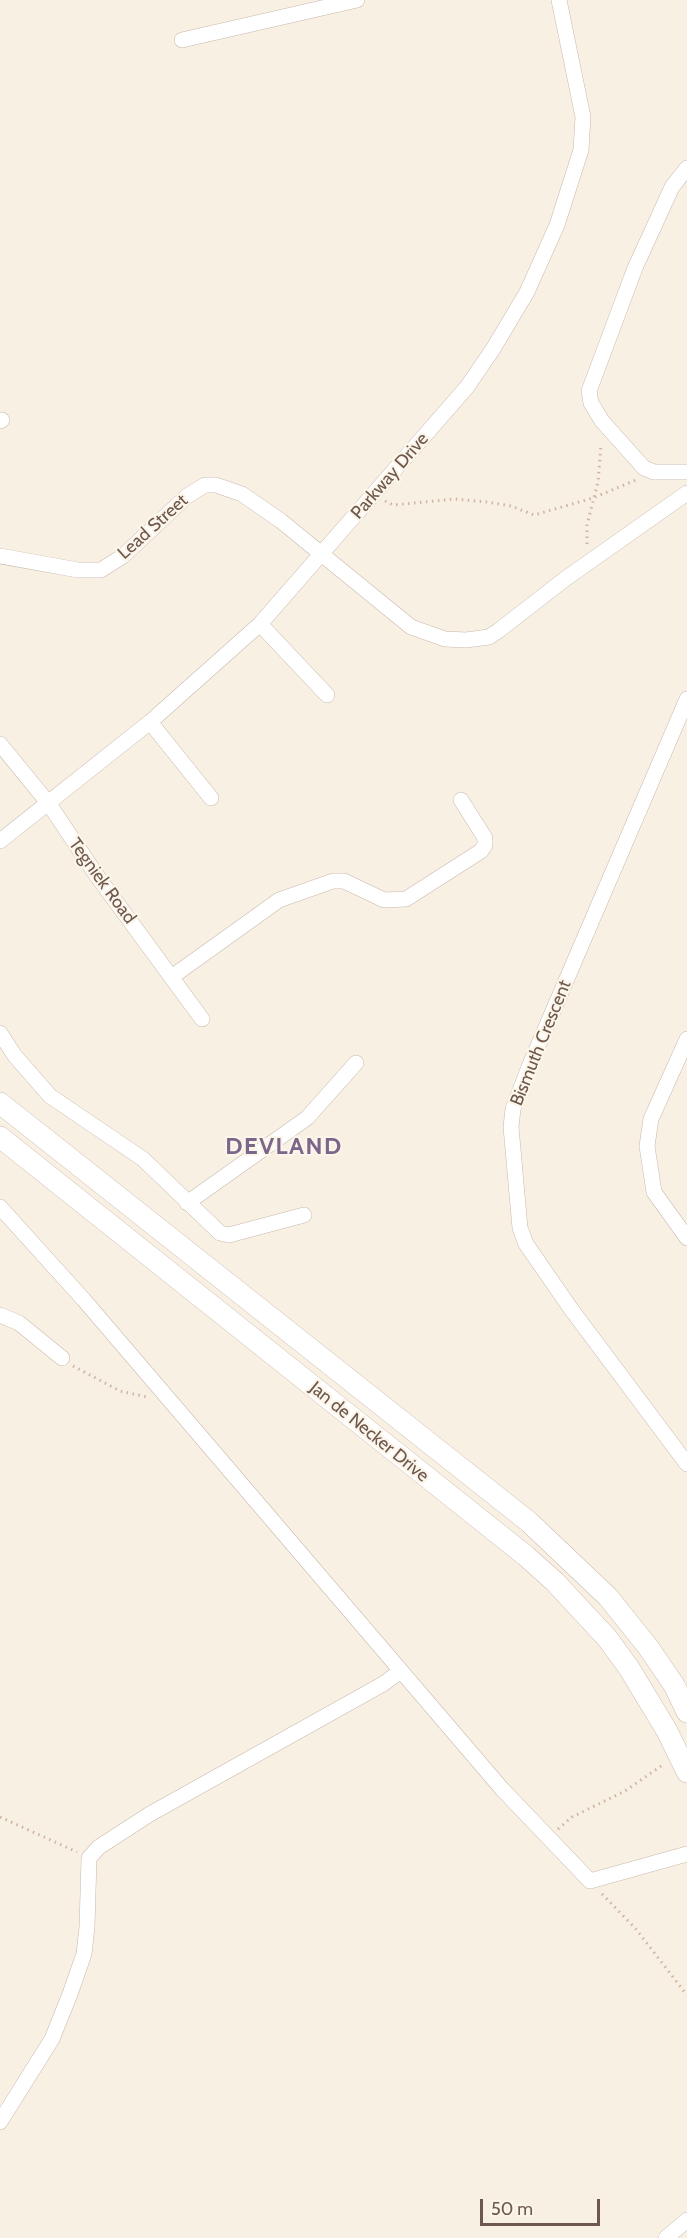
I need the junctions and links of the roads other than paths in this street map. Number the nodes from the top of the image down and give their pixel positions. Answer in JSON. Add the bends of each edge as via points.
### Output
{"nodes":[{"id":1,"x":357,"y":0,"type":"edge"},
{"id":2,"x":559,"y":0,"type":"edge"},
{"id":3,"x":182,"y":40,"type":"dead end"},
{"id":4,"x":687,"y":168,"type":"edge"},
{"id":5,"x":687,"y":472,"type":"edge"},
{"id":6,"x":687,"y":493,"type":"edge"},
{"id":7,"x":323,"y":554,"type":"junction"},
{"id":8,"x":0,"y":556,"type":"edge"},
{"id":9,"x":260,"y":624,"type":"junction"},
{"id":10,"x":327,"y":695,"type":"dead end"},
{"id":11,"x":687,"y":699,"type":"edge"},
{"id":12,"x":150,"y":722,"type":"junction"},
{"id":13,"x":0,"y":744,"type":"edge"},
{"id":14,"x":211,"y":798,"type":"dead end"},
{"id":15,"x":461,"y":800,"type":"dead end"},
{"id":16,"x":49,"y":804,"type":"junction"},
{"id":17,"x":0,"y":841,"type":"edge"},
{"id":18,"x":173,"y":976,"type":"junction"},
{"id":19,"x":202,"y":1019,"type":"dead end"},
{"id":20,"x":0,"y":1033,"type":"edge"},
{"id":21,"x":686,"y":1044,"type":"edge"},
{"id":22,"x":356,"y":1063,"type":"dead end"},
{"id":23,"x":0,"y":1103,"type":"edge"},
{"id":24,"x":0,"y":1137,"type":"edge"},
{"id":25,"x":187,"y":1203,"type":"junction"},
{"id":26,"x":0,"y":1207,"type":"edge"},
{"id":27,"x":304,"y":1215,"type":"dead end"},
{"id":28,"x":687,"y":1238,"type":"edge"},
{"id":29,"x":0,"y":1315,"type":"edge"},
{"id":30,"x":62,"y":1358,"type":"road end"},
{"id":31,"x":687,"y":1464,"type":"edge"},
{"id":32,"x":401,"y":1671,"type":"junction"},
{"id":33,"x":687,"y":1712,"type":"edge"},
{"id":34,"x":683,"y":1764,"type":"edge"},
{"id":35,"x":687,"y":1854,"type":"edge"},
{"id":36,"x":0,"y":2122,"type":"edge"},
{"id":37,"x":687,"y":2220,"type":"edge"},
{"id":38,"x":666,"y":2238,"type":"edge"}],
"edges":[{"from":1,"to":3,"type":"street"},
{"from":2,"to":7,"type":"street","name":"Parkway Drive","via":[[583,117],[581,150],[557,225],[527,292],[467,387]]},
{"from":4,"to":5,"type":"street","via":[[672,187],[644,249],[590,385],[591,403],[602,421],[644,468],[654,472]]},
{"from":6,"to":7,"type":"street","name":"Lead Street","via":[[489,637],[456,640],[411,627]]},
{"from":7,"to":8,"type":"street","name":"Lead Street","via":[[252,500],[212,484],[187,496],[123,556],[101,570],[78,570]]},
{"from":7,"to":9,"type":"street","name":"Parkway Drive"},
{"from":9,"to":10,"type":"street"},
{"from":9,"to":12,"type":"street","name":"Parkway Drive"},
{"from":11,"to":31,"type":"street","name":"Bismuth Crescent","via":[[529,1066],[513,1109],[511,1127],[520,1228],[526,1244]]},
{"from":12,"to":14,"type":"street"},
{"from":12,"to":16,"type":"street","name":"Parkway Drive"},
{"from":13,"to":16,"type":"street","name":"Tegniek Road"},
{"from":15,"to":18,"type":"street","via":[[485,838],[485,845],[406,900],[384,900],[344,881],[333,881],[279,900]]},
{"from":16,"to":17,"type":"street","name":"Parkway Drive"},
{"from":16,"to":18,"type":"street","name":"Tegniek Road","via":[[97,876]]},
{"from":18,"to":19,"type":"street","name":"Tegniek Road"},
{"from":20,"to":25,"type":"street","via":[[50,1096],[143,1159]]},
{"from":21,"to":28,"type":"street","via":[[669,1074],[647,1146],[654,1192]]},
{"from":22,"to":25,"type":"street","via":[[307,1118]]},
{"from":23,"to":33,"type":"main road","name":"Jan de Necker Drive","via":[[529,1522],[608,1597],[648,1647]]},
{"from":24,"to":34,"type":"main road","name":"Jan de Necker Drive","via":[[555,1582],[607,1638],[668,1731]]},
{"from":25,"to":27,"type":"street","via":[[220,1233],[229,1235]]},
{"from":26,"to":32,"type":"street"},
{"from":29,"to":30,"type":"street","via":[[19,1323]]},
{"from":32,"to":35,"type":"street","via":[[590,1881]]},
{"from":32,"to":36,"type":"street","via":[[99,1846],[89,1858],[84,1954],[70,1994],[52,2039]]},
{"from":37,"to":38,"type":"street"}]}
